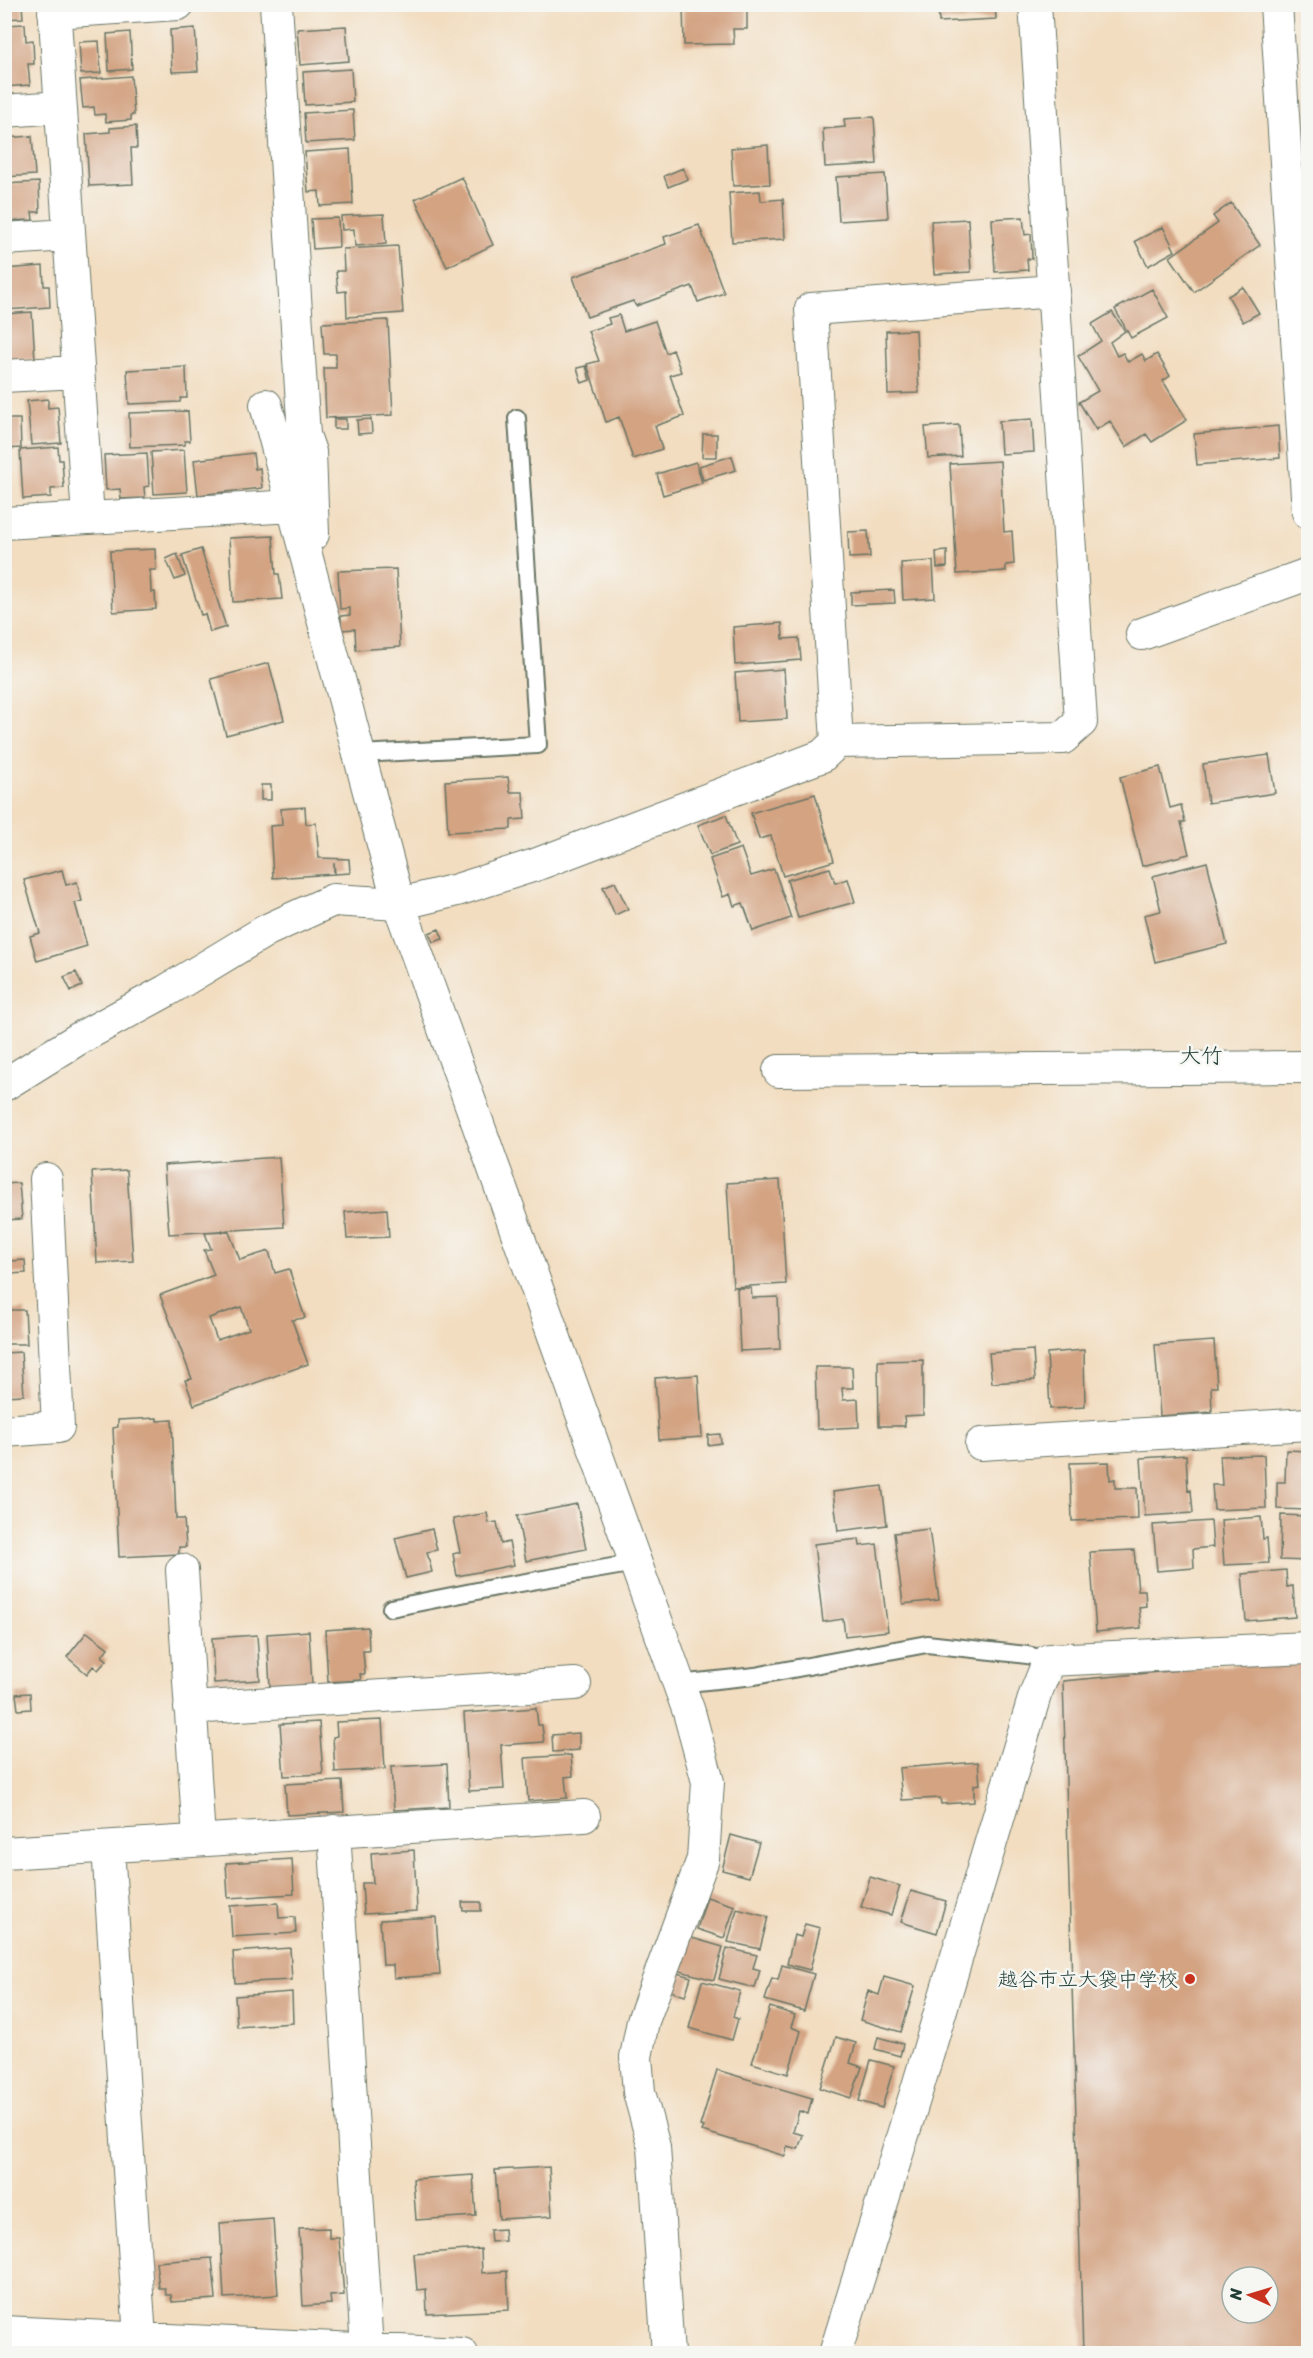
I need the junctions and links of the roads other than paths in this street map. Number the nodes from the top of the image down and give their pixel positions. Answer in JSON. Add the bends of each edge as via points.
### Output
{"nodes":[{"id":1,"x":178,"y":4,"type":"edge"},
{"id":2,"x":276,"y":4,"type":"edge"},
{"id":3,"x":1035,"y":4,"type":"edge"},
{"id":4,"x":1276,"y":4,"type":"edge"},
{"id":5,"x":54,"y":8,"type":"edge"},
{"id":6,"x":60,"y":107,"type":"junction"},
{"id":7,"x":4,"y":111,"type":"edge"},
{"id":8,"x":69,"y":235,"type":"junction"},
{"id":9,"x":4,"y":239,"type":"edge"},
{"id":10,"x":1054,"y":291,"type":"junction"},
{"id":11,"x":1302,"y":297,"type":"edge"},
{"id":12,"x":77,"y":372,"type":"junction"},
{"id":13,"x":4,"y":376,"type":"edge"},
{"id":14,"x":266,"y":405,"type":"dead end"},
{"id":15,"x":517,"y":418,"type":"dead end"},
{"id":16,"x":292,"y":506,"type":"junction"},
{"id":17,"x":1308,"y":512,"type":"edge"},
{"id":18,"x":88,"y":518,"type":"junction"},
{"id":19,"x":4,"y":523,"type":"edge"},
{"id":20,"x":1308,"y":574,"type":"edge"},
{"id":21,"x":316,"y":592,"type":"junction"},
{"id":22,"x":1142,"y":634,"type":"dead end"},
{"id":23,"x":837,"y":742,"type":"junction"},
{"id":24,"x":359,"y":754,"type":"junction"},
{"id":25,"x":399,"y":904,"type":"junction"},
{"id":26,"x":1308,"y":1067,"type":"edge"},
{"id":27,"x":779,"y":1071,"type":"dead end"},
{"id":28,"x":4,"y":1084,"type":"edge"},
{"id":29,"x":46,"y":1179,"type":"dead end"},
{"id":30,"x":1308,"y":1424,"type":"edge"},
{"id":31,"x":4,"y":1431,"type":"edge"},
{"id":32,"x":981,"y":1444,"type":"dead end"},
{"id":33,"x":635,"y":1563,"type":"junction"},
{"id":34,"x":182,"y":1570,"type":"dead end"},
{"id":35,"x":391,"y":1608,"type":"dead end"},
{"id":36,"x":1308,"y":1648,"type":"edge"},
{"id":37,"x":1049,"y":1660,"type":"junction"},
{"id":38,"x":575,"y":1684,"type":"dead end"},
{"id":39,"x":678,"y":1684,"type":"junction"},
{"id":40,"x":190,"y":1708,"type":"junction"},
{"id":41,"x":584,"y":1816,"type":"dead end"},
{"id":42,"x":334,"y":1832,"type":"junction"},
{"id":43,"x":199,"y":1840,"type":"junction"},
{"id":44,"x":108,"y":1847,"type":"junction"},
{"id":45,"x":4,"y":1853,"type":"edge"},
{"id":46,"x":4,"y":2332,"type":"edge"},
{"id":47,"x":140,"y":2339,"type":"junction"},
{"id":48,"x":367,"y":2349,"type":"junction"},
{"id":49,"x":462,"y":2354,"type":"edge"},
{"id":50,"x":669,"y":2354,"type":"edge"},
{"id":51,"x":835,"y":2354,"type":"edge"}],
"edges":[{"from":1,"to":5,"type":"street"},
{"from":2,"to":21,"type":"street","via":[[303,423],[310,452]]},
{"from":3,"to":10,"type":"street"},
{"from":4,"to":11,"type":"street"},
{"from":5,"to":6,"type":"street"},
{"from":6,"to":7,"type":"street"},
{"from":6,"to":8,"type":"street"},
{"from":8,"to":9,"type":"street"},
{"from":8,"to":12,"type":"street"},
{"from":10,"to":23,"type":"street","via":[[811,309]]},
{"from":10,"to":23,"type":"street","via":[[1081,722],[1063,738]]},
{"from":11,"to":17,"type":"street"},
{"from":12,"to":13,"type":"street"},
{"from":12,"to":18,"type":"street"},
{"from":14,"to":16,"type":"street"},
{"from":15,"to":24,"type":"lane","via":[[538,746]]},
{"from":16,"to":18,"type":"street"},
{"from":16,"to":21,"type":"street"},
{"from":18,"to":19,"type":"street"},
{"from":20,"to":22,"type":"street"},
{"from":21,"to":24,"type":"street"},
{"from":23,"to":25,"type":"street","via":[[822,756],[546,861],[458,890]]},
{"from":24,"to":25,"type":"street"},
{"from":25,"to":28,"type":"street","via":[[333,900],[267,930]]},
{"from":25,"to":33,"type":"street"},
{"from":26,"to":27,"type":"street"},
{"from":29,"to":31,"type":"street","via":[[58,1427]]},
{"from":30,"to":32,"type":"street"},
{"from":33,"to":35,"type":"lane"},
{"from":33,"to":39,"type":"street"},
{"from":34,"to":40,"type":"street"},
{"from":36,"to":37,"type":"street"},
{"from":37,"to":39,"type":"lane","via":[[927,1644],[755,1676]]},
{"from":37,"to":51,"type":"street","via":[[1035,1695]]},
{"from":38,"to":40,"type":"street"},
{"from":39,"to":50,"type":"street","via":[[708,1782],[703,1859],[643,2020],[636,2057],[639,2092],[654,2147]]},
{"from":40,"to":43,"type":"street"},
{"from":41,"to":42,"type":"street"},
{"from":42,"to":43,"type":"street"},
{"from":42,"to":48,"type":"street"},
{"from":43,"to":44,"type":"street"},
{"from":44,"to":45,"type":"street"},
{"from":44,"to":47,"type":"street"},
{"from":46,"to":47,"type":"street"},
{"from":47,"to":48,"type":"street"},
{"from":48,"to":49,"type":"street"}]}
